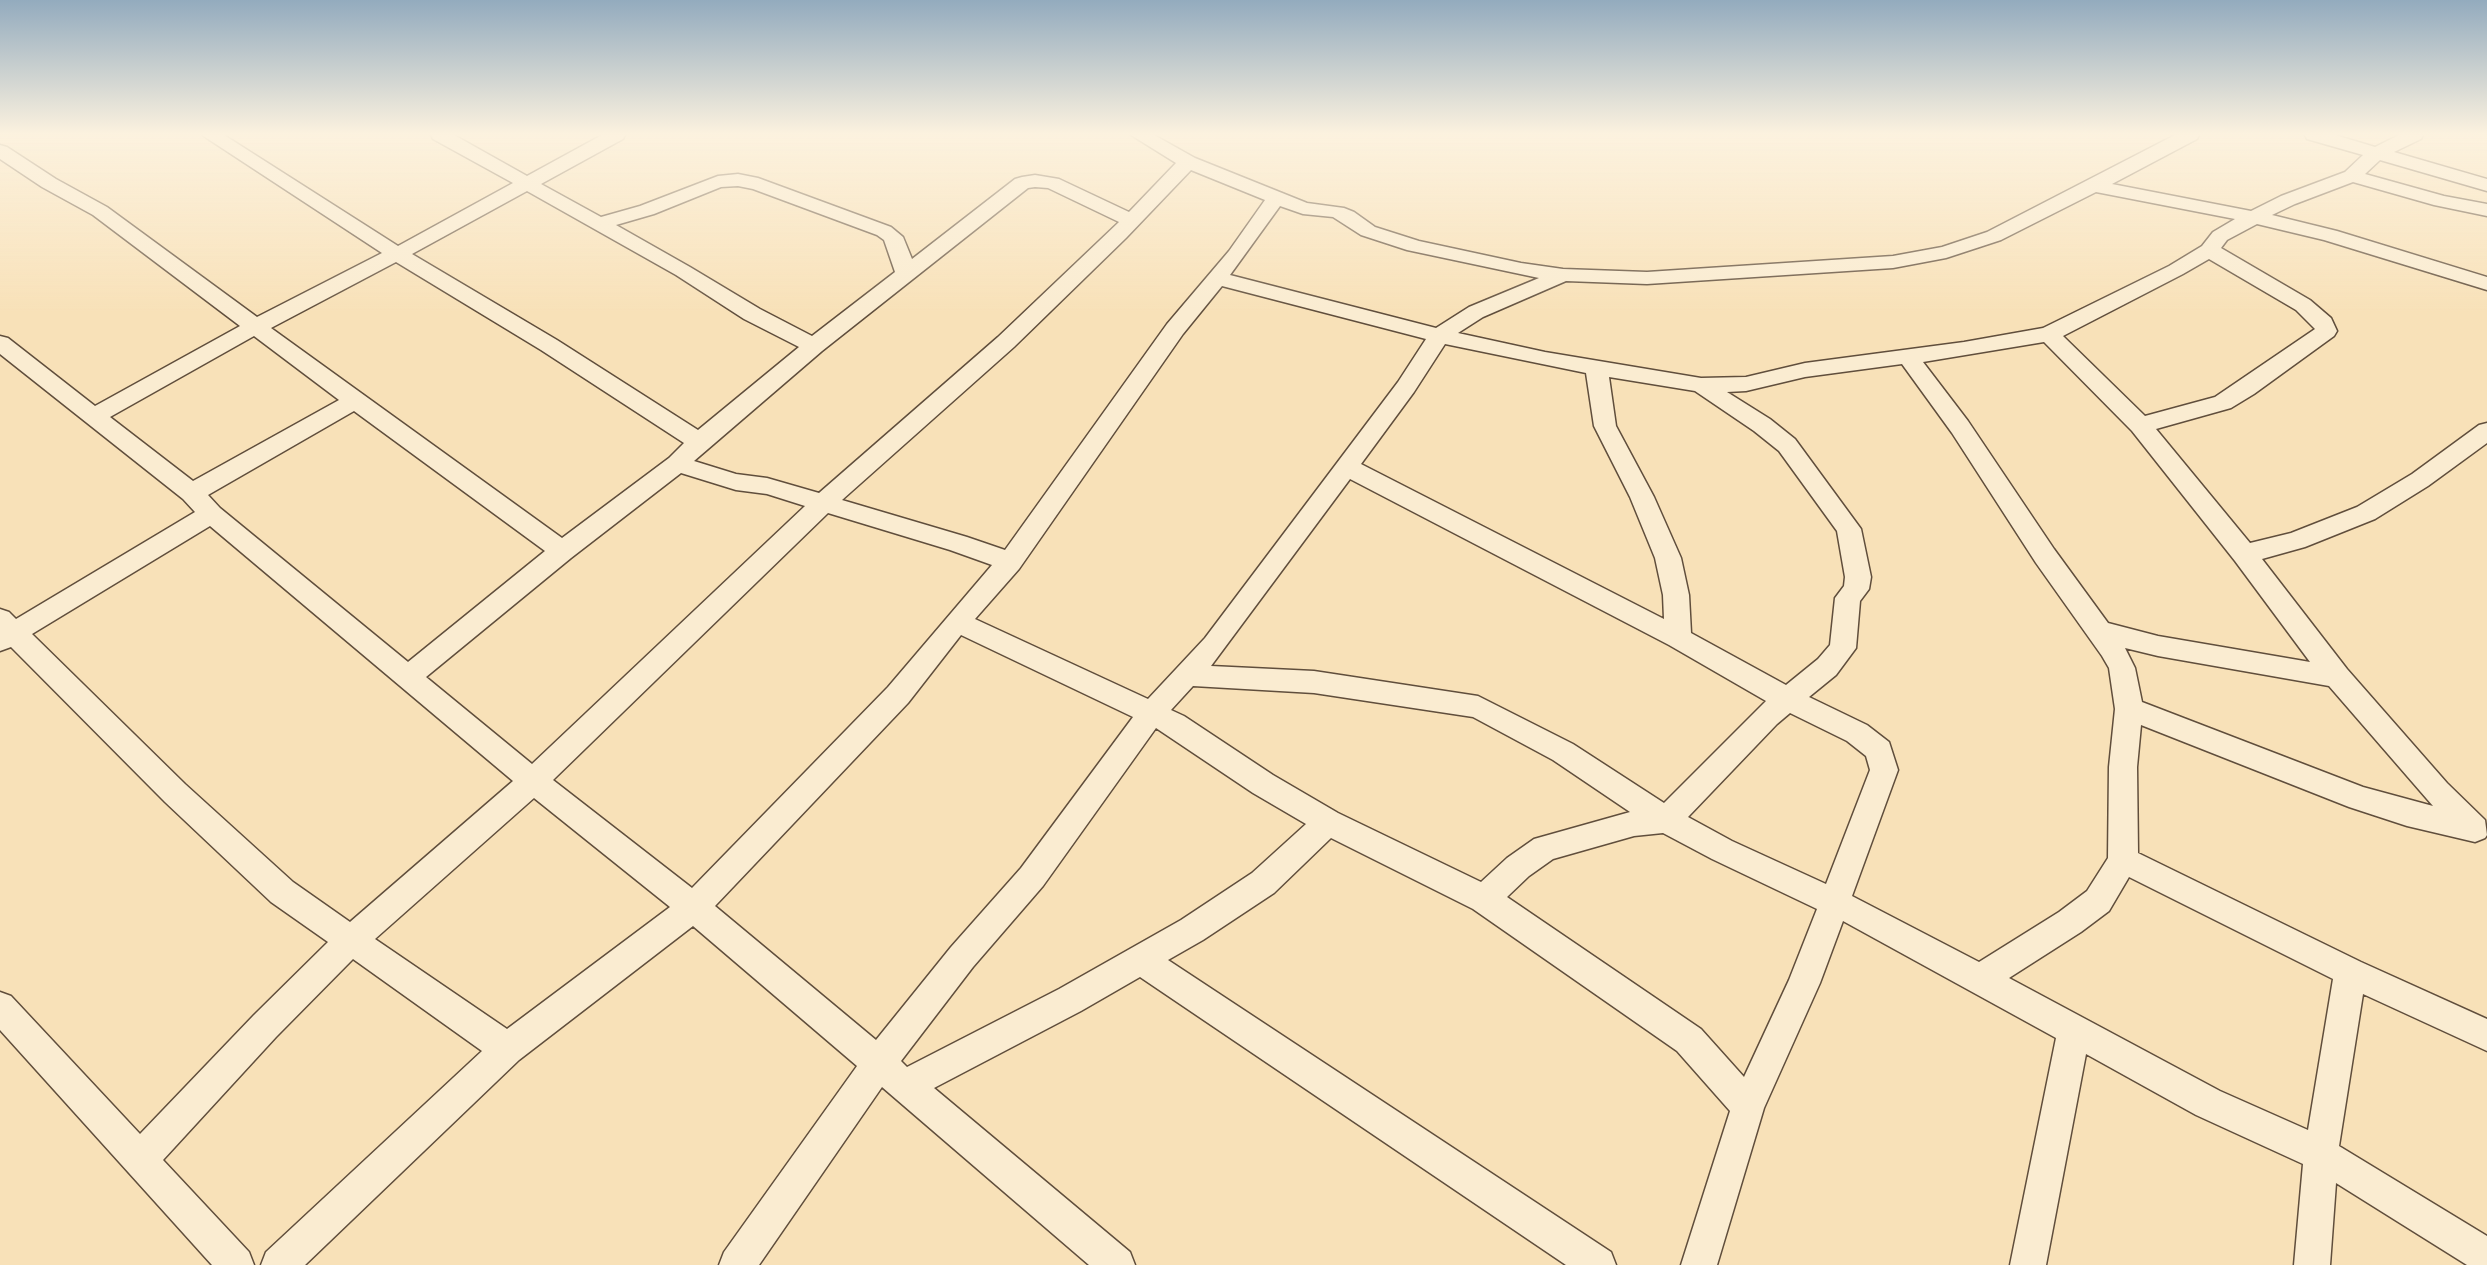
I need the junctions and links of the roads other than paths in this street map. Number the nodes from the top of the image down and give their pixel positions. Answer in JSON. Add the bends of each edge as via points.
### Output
{"nodes":[{"id":1,"x":69,"y":194,"type":"edge"},
{"id":2,"x":303,"y":194,"type":"edge"},
{"id":3,"x":510,"y":194,"type":"edge"},
{"id":4,"x":543,"y":194,"type":"edge"},
{"id":5,"x":687,"y":194,"type":"edge"},
{"id":6,"x":785,"y":194,"type":"edge"},
{"id":7,"x":1007,"y":194,"type":"edge"},
{"id":8,"x":1075,"y":194,"type":"edge"},
{"id":9,"x":1158,"y":194,"type":"edge"},
{"id":10,"x":1272,"y":194,"type":"edge"},
{"id":11,"x":2077,"y":194,"type":"edge"},
{"id":12,"x":2135,"y":194,"type":"edge"},
{"id":13,"x":2304,"y":194,"type":"edge"},
{"id":14,"x":2416,"y":194,"type":"edge"},
{"id":15,"x":1277,"y":196,"type":"junction"},
{"id":16,"x":2487,"y":210,"type":"edge"},
{"id":17,"x":2254,"y":217,"type":"junction"},
{"id":18,"x":1132,"y":221,"type":"junction"},
{"id":19,"x":598,"y":224,"type":"junction"},
{"id":20,"x":2209,"y":250,"type":"junction"},
{"id":21,"x":397,"y":254,"type":"junction"},
{"id":22,"x":906,"y":274,"type":"junction"},
{"id":23,"x":1563,"y":275,"type":"junction"},
{"id":24,"x":1218,"y":278,"type":"junction"},
{"id":25,"x":2487,"y":284,"type":"edge"},
{"id":26,"x":255,"y":327,"type":"junction"},
{"id":27,"x":2049,"y":334,"type":"junction"},
{"id":28,"x":1439,"y":336,"type":"junction"},
{"id":29,"x":0,"y":344,"type":"edge"},
{"id":30,"x":814,"y":346,"type":"junction"},
{"id":31,"x":1907,"y":356,"type":"junction"},
{"id":32,"x":1597,"y":369,"type":"junction"},
{"id":33,"x":1700,"y":385,"type":"junction"},
{"id":34,"x":355,"y":401,"type":"junction"},
{"id":35,"x":94,"y":416,"type":"junction"},
{"id":36,"x":2140,"y":426,"type":"junction"},
{"id":37,"x":2487,"y":431,"type":"edge"},
{"id":38,"x":699,"y":442,"type":"junction"},
{"id":39,"x":677,"y":464,"type":"junction"},
{"id":40,"x":1347,"y":467,"type":"junction"},
{"id":41,"x":201,"y":504,"type":"junction"},
{"id":42,"x":822,"y":504,"type":"junction"},
{"id":43,"x":562,"y":551,"type":"junction"},
{"id":44,"x":2244,"y":554,"type":"junction"},
{"id":45,"x":1010,"y":562,"type":"junction"},
{"id":46,"x":957,"y":622,"type":"junction"},
{"id":47,"x":4,"y":631,"type":"edge"},
{"id":48,"x":2099,"y":631,"type":"junction"},
{"id":49,"x":1678,"y":638,"type":"junction"},
{"id":50,"x":1187,"y":675,"type":"junction"},
{"id":51,"x":409,"y":676,"type":"junction"},
{"id":52,"x":2337,"y":677,"type":"junction"},
{"id":53,"x":1787,"y":699,"type":"junction"},
{"id":54,"x":2129,"y":709,"type":"junction"},
{"id":55,"x":1151,"y":714,"type":"junction"},
{"id":56,"x":534,"y":781,"type":"junction"},
{"id":57,"x":1666,"y":820,"type":"junction"},
{"id":58,"x":1328,"y":822,"type":"junction"},
{"id":59,"x":2481,"y":832,"type":"edge"},
{"id":60,"x":2123,"y":860,"type":"junction"},
{"id":61,"x":1484,"y":899,"type":"junction"},
{"id":62,"x":1835,"y":902,"type":"junction"},
{"id":63,"x":694,"y":907,"type":"junction"},
{"id":64,"x":351,"y":940,"type":"junction"},
{"id":65,"x":1141,"y":960,"type":"junction"},
{"id":66,"x":2350,"y":972,"type":"junction"},
{"id":67,"x":1980,"y":979,"type":"junction"},
{"id":68,"x":0,"y":1008,"type":"edge"},
{"id":69,"x":2074,"y":1030,"type":"junction"},
{"id":70,"x":2487,"y":1035,"type":"edge"},
{"id":71,"x":507,"y":1049,"type":"junction"},
{"id":72,"x":878,"y":1064,"type":"junction"},
{"id":73,"x":904,"y":1086,"type":"junction"},
{"id":74,"x":1748,"y":1106,"type":"junction"},
{"id":75,"x":2321,"y":1154,"type":"junction"},
{"id":76,"x":139,"y":1160,"type":"junction"},
{"id":77,"x":2487,"y":1257,"type":"edge"},
{"id":78,"x":236,"y":1265,"type":"edge"},
{"id":79,"x":279,"y":1265,"type":"edge"},
{"id":80,"x":737,"y":1265,"type":"edge"},
{"id":81,"x":1117,"y":1265,"type":"edge"},
{"id":82,"x":1598,"y":1265,"type":"edge"},
{"id":83,"x":1700,"y":1265,"type":"edge"},
{"id":84,"x":2028,"y":1265,"type":"edge"},
{"id":85,"x":2312,"y":1265,"type":"edge"}],
"edges":[{"from":1,"to":26,"type":"street","via":[[100,211]]},
{"from":2,"to":21,"type":"street"},
{"from":3,"to":21,"type":"street"},
{"from":4,"to":19,"type":"street"},
{"from":5,"to":19,"type":"street"},
{"from":6,"to":22,"type":"street","via":[[884,231],[893,237]]},
{"from":7,"to":22,"type":"street"},
{"from":8,"to":18,"type":"street"},
{"from":9,"to":18,"type":"street"},
{"from":10,"to":15,"type":"street"},
{"from":11,"to":23,"type":"street","via":[[1994,236],[1946,252],[1893,262],[1647,278]]},
{"from":12,"to":17,"type":"street"},
{"from":13,"to":17,"type":"street"},
{"from":14,"to":16,"type":"street"},
{"from":15,"to":23,"type":"street","via":[[1303,208],[1337,212],[1368,231],[1414,246]]},
{"from":15,"to":24,"type":"street"},
{"from":17,"to":20,"type":"street","via":[[2220,236]]},
{"from":17,"to":25,"type":"street","via":[[2330,236]]},
{"from":18,"to":42,"type":"street","via":[[1006,342]]},
{"from":19,"to":30,"type":"street","via":[[752,314]]},
{"from":20,"to":27,"type":"street"},
{"from":20,"to":36,"type":"street","via":[[2303,305],[2323,323],[2326,332],[2223,404]]},
{"from":21,"to":26,"type":"street"},
{"from":21,"to":38,"type":"street","via":[[549,345]]},
{"from":22,"to":30,"type":"street"},
{"from":23,"to":28,"type":"street","via":[[1476,312]]},
{"from":24,"to":28,"type":"street"},
{"from":24,"to":45,"type":"street","via":[[1175,329]]},
{"from":26,"to":34,"type":"street"},
{"from":26,"to":35,"type":"street"},
{"from":27,"to":31,"type":"street"},
{"from":27,"to":36,"type":"street"},
{"from":28,"to":32,"type":"street"},
{"from":28,"to":40,"type":"street"},
{"from":29,"to":35,"type":"street"},
{"from":30,"to":38,"type":"street"},
{"from":31,"to":33,"type":"street","via":[[1805,370],[1746,384]]},
{"from":31,"to":48,"type":"street","via":[[1960,427]]},
{"from":32,"to":33,"type":"street"},
{"from":32,"to":49,"type":"street","via":[[1605,426],[1642,497],[1668,558],[1676,595]]},
{"from":33,"to":53,"type":"street","via":[[1762,425],[1786,445],[1849,529],[1858,577],[1856,589],[1848,598],[1843,648]]},
{"from":34,"to":41,"type":"street"},
{"from":34,"to":43,"type":"street"},
{"from":35,"to":41,"type":"street"},
{"from":36,"to":44,"type":"street"},
{"from":37,"to":44,"type":"street","via":[[2420,480],[2366,513],[2296,541]]},
{"from":38,"to":39,"type":"street"},
{"from":39,"to":42,"type":"street","via":[[736,482],[767,486]]},
{"from":39,"to":43,"type":"street"},
{"from":40,"to":49,"type":"street"},
{"from":40,"to":50,"type":"street","via":[[1214,645]]},
{"from":41,"to":47,"type":"street"},
{"from":41,"to":51,"type":"street"},
{"from":42,"to":45,"type":"street","via":[[958,543]]},
{"from":42,"to":56,"type":"street"},
{"from":43,"to":51,"type":"street"},
{"from":44,"to":52,"type":"street"},
{"from":45,"to":46,"type":"street"},
{"from":46,"to":55,"type":"street"},
{"from":46,"to":63,"type":"street","via":[[898,695]]},
{"from":47,"to":64,"type":"street","via":[[282,892]]},
{"from":48,"to":52,"type":"street","via":[[2158,646]]},
{"from":48,"to":54,"type":"street","via":[[2122,668]]},
{"from":49,"to":53,"type":"street"},
{"from":50,"to":55,"type":"street"},
{"from":50,"to":57,"type":"street","via":[[1314,682],[1478,707],[1562,752]]},
{"from":51,"to":56,"type":"street"},
{"from":52,"to":59,"type":"street","via":[[2437,792]]},
{"from":53,"to":57,"type":"street"},
{"from":53,"to":62,"type":"street","via":[[1857,732],[1879,750],[1881,756],[1884,770]]},
{"from":54,"to":59,"type":"street","via":[[2360,798]]},
{"from":54,"to":60,"type":"street","via":[[2124,767]]},
{"from":55,"to":58,"type":"street","via":[[1174,724],[1263,784]]},
{"from":55,"to":72,"type":"street","via":[[1032,877],[962,957]]},
{"from":56,"to":63,"type":"street"},
{"from":56,"to":64,"type":"street"},
{"from":57,"to":61,"type":"street","via":[[1634,823],[1544,848]]},
{"from":57,"to":62,"type":"street","via":[[1722,850]]},
{"from":58,"to":61,"type":"street"},
{"from":58,"to":65,"type":"street","via":[[1263,883]]},
{"from":60,"to":66,"type":"street"},
{"from":60,"to":67,"type":"street","via":[[2098,901]]},
{"from":61,"to":74,"type":"street","via":[[1689,1040]]},
{"from":62,"to":67,"type":"street"},
{"from":62,"to":74,"type":"street","via":[[1804,983]]},
{"from":63,"to":71,"type":"street"},
{"from":63,"to":72,"type":"street"},
{"from":64,"to":71,"type":"street"},
{"from":64,"to":76,"type":"street"},
{"from":65,"to":73,"type":"street"},
{"from":65,"to":82,"type":"street"},
{"from":66,"to":70,"type":"street"},
{"from":66,"to":75,"type":"street"},
{"from":67,"to":69,"type":"street"},
{"from":68,"to":76,"type":"street"},
{"from":69,"to":75,"type":"street","via":[[2208,1103]]},
{"from":69,"to":84,"type":"street"},
{"from":71,"to":79,"type":"street"},
{"from":72,"to":73,"type":"street"},
{"from":72,"to":80,"type":"street"},
{"from":73,"to":81,"type":"street"},
{"from":74,"to":83,"type":"street"},
{"from":75,"to":77,"type":"street"},
{"from":75,"to":85,"type":"street"},
{"from":76,"to":78,"type":"street"}]}
